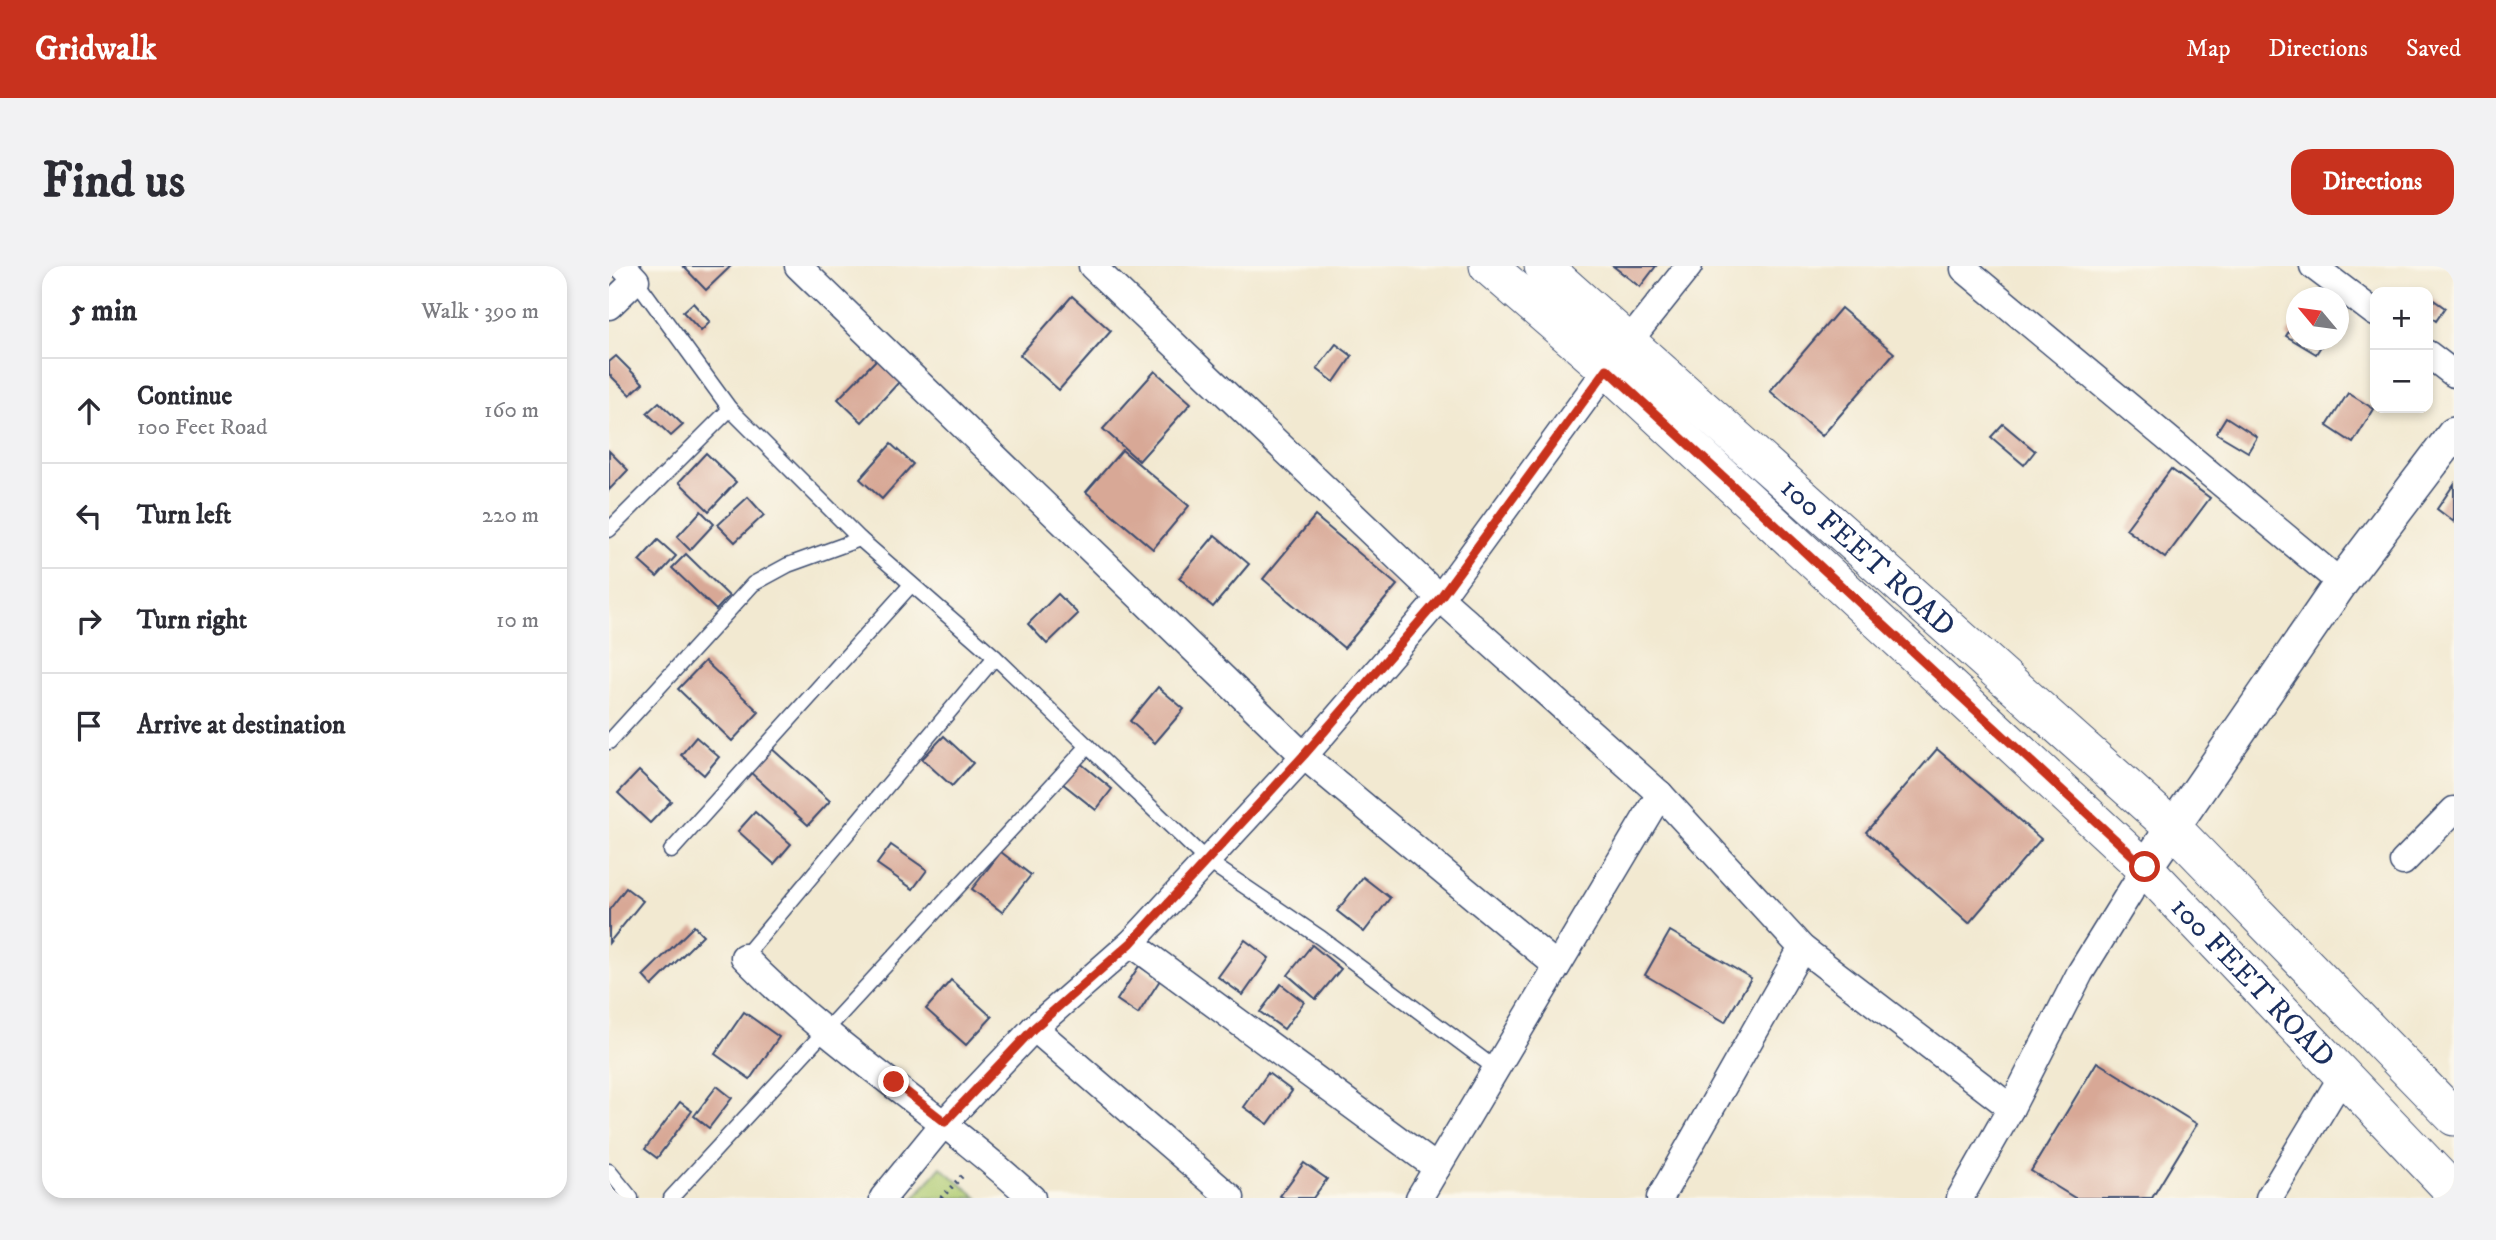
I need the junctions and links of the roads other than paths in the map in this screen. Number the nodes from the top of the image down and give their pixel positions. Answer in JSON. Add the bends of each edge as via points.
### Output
{"nodes":[{"id":1,"x":798,"y":266,"type":"edge"},
{"id":2,"x":1092,"y":266,"type":"edge"},
{"id":3,"x":1488,"y":266,"type":"edge"},
{"id":4,"x":1543,"y":266,"type":"edge"},
{"id":5,"x":1689,"y":266,"type":"edge"},
{"id":6,"x":2313,"y":266,"type":"edge"},
{"id":7,"x":1964,"y":269,"type":"dead end"},
{"id":8,"x":638,"y":271,"type":"edge"},
{"id":9,"x":609,"y":306,"type":"edge"},
{"id":10,"x":2370,"y":309,"type":"edge"},
{"id":11,"x":1618,"y":357,"type":"junction"},
{"id":12,"x":2433,"y":358,"type":"edge"},
{"id":13,"x":2454,"y":374,"type":"edge"},
{"id":14,"x":730,"y":409,"type":"junction"},
{"id":15,"x":2454,"y":434,"type":"edge"},
{"id":16,"x":609,"y":530,"type":"edge"},
{"id":17,"x":860,"y":539,"type":"junction"},
{"id":18,"x":2341,"y":583,"type":"junction"},
{"id":19,"x":910,"y":586,"type":"junction"},
{"id":20,"x":1440,"y":598,"type":"junction"},
{"id":21,"x":995,"y":657,"type":"junction"},
{"id":22,"x":609,"y":743,"type":"edge"},
{"id":23,"x":1088,"y":746,"type":"junction"},
{"id":24,"x":1304,"y":755,"type":"junction"},
{"id":25,"x":1660,"y":794,"type":"junction"},
{"id":26,"x":2454,"y":810,"type":"edge"},
{"id":27,"x":2173,"y":828,"type":"junction"},
{"id":28,"x":671,"y":851,"type":"dead end"},
{"id":29,"x":1206,"y":860,"type":"junction"},
{"id":30,"x":2403,"y":862,"type":"dead end"},
{"id":31,"x":2145,"y":867,"type":"junction"},
{"id":32,"x":1131,"y":943,"type":"junction"},
{"id":33,"x":1802,"y":948,"type":"junction"},
{"id":34,"x":744,"y":957,"type":"joint"},
{"id":35,"x":1557,"y":966,"type":"junction"},
{"id":36,"x":1034,"y":1028,"type":"junction"},
{"id":37,"x":824,"y":1031,"type":"junction"},
{"id":38,"x":1496,"y":1069,"type":"junction"},
{"id":39,"x":2343,"y":1075,"type":"junction"},
{"id":40,"x":2011,"y":1108,"type":"junction"},
{"id":41,"x":2454,"y":1117,"type":"edge"},
{"id":42,"x":945,"y":1122,"type":"junction"},
{"id":43,"x":1437,"y":1168,"type":"junction"},
{"id":44,"x":609,"y":1171,"type":"edge"},
{"id":45,"x":2454,"y":1192,"type":"edge"},
{"id":46,"x":631,"y":1198,"type":"edge"},
{"id":47,"x":671,"y":1198,"type":"edge"},
{"id":48,"x":883,"y":1198,"type":"edge"},
{"id":49,"x":1032,"y":1198,"type":"edge"},
{"id":50,"x":1231,"y":1198,"type":"edge"},
{"id":51,"x":1419,"y":1198,"type":"edge"},
{"id":52,"x":1660,"y":1198,"type":"edge"},
{"id":53,"x":1960,"y":1198,"type":"edge"},
{"id":54,"x":2269,"y":1198,"type":"edge"}],
"edges":[{"from":1,"to":24,"type":"street"},
{"from":2,"to":20,"type":"street"},
{"from":3,"to":11,"type":"main road","name":"100 FEET ROAD"},
{"from":4,"to":11,"type":"main road","name":"100 FEET ROAD"},
{"from":5,"to":11,"type":"street"},
{"from":6,"to":10,"type":"street"},
{"from":7,"to":18,"type":"street"},
{"from":8,"to":9,"type":"street"},
{"from":8,"to":14,"type":"lane"},
{"from":11,"to":20,"type":"street"},
{"from":11,"to":27,"type":"main road","name":"100 FEET ROAD"},
{"from":11,"to":31,"type":"main road","name":"100 FEET ROAD"},
{"from":12,"to":13,"type":"street"},
{"from":14,"to":16,"type":"lane"},
{"from":14,"to":17,"type":"lane"},
{"from":15,"to":18,"type":"street"},
{"from":17,"to":19,"type":"lane"},
{"from":17,"to":22,"type":"lane","via":[[788,565],[753,584]]},
{"from":18,"to":27,"type":"street"},
{"from":19,"to":21,"type":"lane"},
{"from":19,"to":28,"type":"lane"},
{"from":20,"to":24,"type":"street"},
{"from":20,"to":25,"type":"street"},
{"from":21,"to":23,"type":"lane"},
{"from":21,"to":34,"type":"lane"},
{"from":23,"to":29,"type":"lane"},
{"from":23,"to":37,"type":"lane"},
{"from":24,"to":29,"type":"street"},
{"from":24,"to":35,"type":"street"},
{"from":25,"to":33,"type":"street"},
{"from":25,"to":35,"type":"street"},
{"from":26,"to":30,"type":"street"},
{"from":27,"to":31,"type":"street"},
{"from":27,"to":41,"type":"main road","name":"100 FEET ROAD"},
{"from":29,"to":32,"type":"street"},
{"from":29,"to":38,"type":"lane","via":[[1321,938]]},
{"from":31,"to":39,"type":"main road","name":"100 FEET ROAD"},
{"from":31,"to":40,"type":"street","via":[[2080,973]]},
{"from":32,"to":36,"type":"street"},
{"from":32,"to":43,"type":"street"},
{"from":33,"to":40,"type":"street"},
{"from":33,"to":52,"type":"street"},
{"from":34,"to":37,"type":"street"},
{"from":35,"to":38,"type":"street"},
{"from":36,"to":42,"type":"street"},
{"from":36,"to":50,"type":"street"},
{"from":37,"to":42,"type":"street"},
{"from":37,"to":47,"type":"lane"},
{"from":38,"to":43,"type":"street"},
{"from":39,"to":45,"type":"main road","name":"100 FEET ROAD"},
{"from":39,"to":54,"type":"street"},
{"from":40,"to":53,"type":"street"},
{"from":42,"to":48,"type":"street"},
{"from":42,"to":49,"type":"street"},
{"from":43,"to":51,"type":"street"},
{"from":44,"to":46,"type":"lane"}]}
